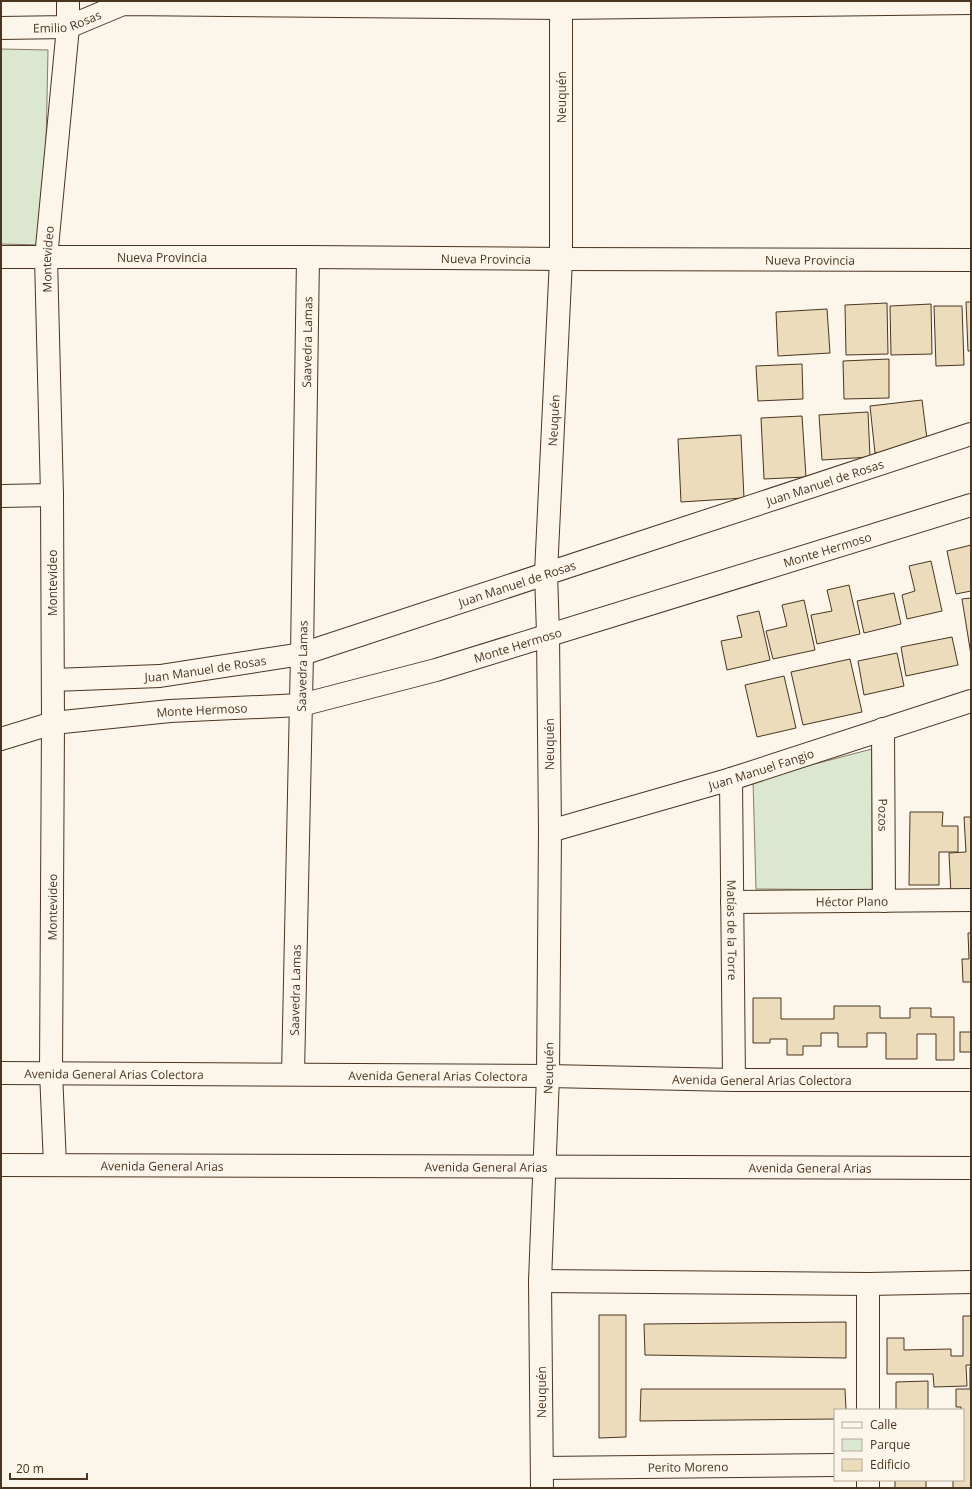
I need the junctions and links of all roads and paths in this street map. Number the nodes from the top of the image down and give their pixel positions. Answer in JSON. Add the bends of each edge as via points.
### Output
{"nodes":[{"id":1,"x":68,"y":1,"type":"edge"},
{"id":2,"x":561,"y":4,"type":"edge"},
{"id":3,"x":971,"y":4,"type":"edge"},
{"id":4,"x":68,"y":27,"type":"junction"},
{"id":5,"x":1,"y":28,"type":"edge"},
{"id":6,"x":1,"y":257,"type":"edge"},
{"id":7,"x":308,"y":257,"type":"junction"},
{"id":8,"x":46,"y":258,"type":"junction"},
{"id":9,"x":561,"y":259,"type":"junction"},
{"id":10,"x":971,"y":260,"type":"edge"},
{"id":11,"x":971,"y":434,"type":"edge"},
{"id":12,"x":52,"y":495,"type":"junction"},
{"id":13,"x":1,"y":496,"type":"edge"},
{"id":14,"x":971,"y":505,"type":"edge"},
{"id":15,"x":546,"y":573,"type":"junction"},
{"id":16,"x":548,"y":634,"type":"junction"},
{"id":17,"x":302,"y":654,"type":"junction"},
{"id":18,"x":53,"y":680,"type":"junction"},
{"id":19,"x":971,"y":701,"type":"edge"},
{"id":20,"x":301,"y":705,"type":"junction"},
{"id":21,"x":53,"y":723,"type":"junction"},
{"id":22,"x":883,"y":729,"type":"junction"},
{"id":23,"x":1,"y":739,"type":"edge"},
{"id":24,"x":731,"y":779,"type":"junction"},
{"id":25,"x":550,"y":831,"type":"junction"},
{"id":26,"x":971,"y":900,"type":"edge"},
{"id":27,"x":884,"y":901,"type":"junction"},
{"id":28,"x":732,"y":902,"type":"junction"},
{"id":29,"x":51,"y":1072,"type":"junction"},
{"id":30,"x":1,"y":1073,"type":"edge"},
{"id":31,"x":293,"y":1074,"type":"junction"},
{"id":32,"x":548,"y":1076,"type":"junction"},
{"id":33,"x":734,"y":1080,"type":"junction"},
{"id":34,"x":971,"y":1080,"type":"edge"},
{"id":35,"x":1,"y":1165,"type":"edge"},
{"id":36,"x":56,"y":1165,"type":"junction"},
{"id":37,"x":545,"y":1167,"type":"junction"},
{"id":38,"x":971,"y":1168,"type":"edge"},
{"id":39,"x":540,"y":1281,"type":"junction"},
{"id":40,"x":971,"y":1282,"type":"edge"},
{"id":41,"x":868,"y":1284,"type":"junction"},
{"id":42,"x":868,"y":1409,"type":"edge"},
{"id":43,"x":834,"y":1465,"type":"edge"},
{"id":44,"x":542,"y":1478,"type":"edge"}],
"edges":[{"from":1,"to":4,"type":"street","name":"Montevideo"},
{"from":2,"to":3,"type":"street","name":"Emilio Rosas"},
{"from":2,"to":4,"type":"street","name":"Emilio Rosas","via":[[123,4]]},
{"from":2,"to":9,"type":"street","name":"Neuquén"},
{"from":4,"to":5,"type":"street","name":"Emilio Rosas"},
{"from":4,"to":8,"type":"street","name":"Montevideo"},
{"from":6,"to":8,"type":"street","name":"Nueva Provincia"},
{"from":7,"to":8,"type":"street","name":"Nueva Provincia"},
{"from":7,"to":9,"type":"street","name":"Nueva Provincia"},
{"from":7,"to":17,"type":"street","name":"Saavedra Lamas"},
{"from":8,"to":12,"type":"street","name":"Montevideo"},
{"from":9,"to":10,"type":"street","name":"Nueva Provincia"},
{"from":9,"to":15,"type":"street","name":"Neuquén"},
{"from":11,"to":15,"type":"street","name":"Juan Manuel de Rosas"},
{"from":12,"to":13,"type":"street"},
{"from":12,"to":18,"type":"street","name":"Montevideo"},
{"from":14,"to":16,"type":"street","name":"Monte Hermoso"},
{"from":15,"to":16,"type":"street","name":"Neuquén"},
{"from":15,"to":17,"type":"street","name":"Juan Manuel de Rosas"},
{"from":16,"to":20,"type":"street","name":"Monte Hermoso","via":[[436,670]]},
{"from":16,"to":25,"type":"street","name":"Neuquén"},
{"from":17,"to":18,"type":"street","name":"Juan Manuel de Rosas","via":[[160,676]]},
{"from":17,"to":20,"type":"street","name":"Saavedra Lamas"},
{"from":18,"to":21,"type":"street","name":"Montevideo"},
{"from":19,"to":22,"type":"street","name":"Juan Manuel Fangio"},
{"from":20,"to":21,"type":"street","name":"Monte Hermoso","via":[[170,711]]},
{"from":20,"to":31,"type":"street","name":"Saavedra Lamas"},
{"from":21,"to":23,"type":"street"},
{"from":21,"to":29,"type":"street","name":"Montevideo"},
{"from":22,"to":24,"type":"street","name":"Juan Manuel Fangio"},
{"from":22,"to":27,"type":"street","name":"Pozos"},
{"from":24,"to":25,"type":"street","name":"Juan Manuel Fangio"},
{"from":24,"to":28,"type":"street","name":"Matías de la Torre"},
{"from":25,"to":32,"type":"street","name":"Neuquén"},
{"from":26,"to":27,"type":"street","name":"Héctor Plano"},
{"from":27,"to":28,"type":"street","name":"Héctor Plano"},
{"from":28,"to":33,"type":"street","name":"Matías de la Torre"},
{"from":29,"to":30,"type":"street","name":"Avenida General Arias Colectora"},
{"from":29,"to":31,"type":"street","name":"Avenida General Arias Colectora"},
{"from":29,"to":36,"type":"street","name":"Montevideo"},
{"from":31,"to":32,"type":"street","name":"Avenida General Arias Colectora"},
{"from":32,"to":33,"type":"street","name":"Avenida General Arias Colectora"},
{"from":32,"to":37,"type":"street","name":"Neuquén"},
{"from":33,"to":34,"type":"street","name":"Avenida General Arias Colectora"},
{"from":35,"to":36,"type":"street","name":"Avenida General Arias"},
{"from":36,"to":37,"type":"street","name":"Avenida General Arias"},
{"from":37,"to":38,"type":"street","name":"Avenida General Arias"},
{"from":37,"to":39,"type":"street","name":"Neuquén"},
{"from":39,"to":41,"type":"street"},
{"from":39,"to":44,"type":"street","name":"Neuquén"},
{"from":40,"to":41,"type":"street"},
{"from":41,"to":42,"type":"street"},
{"from":43,"to":44,"type":"street","name":"Perito Moreno"}]}
